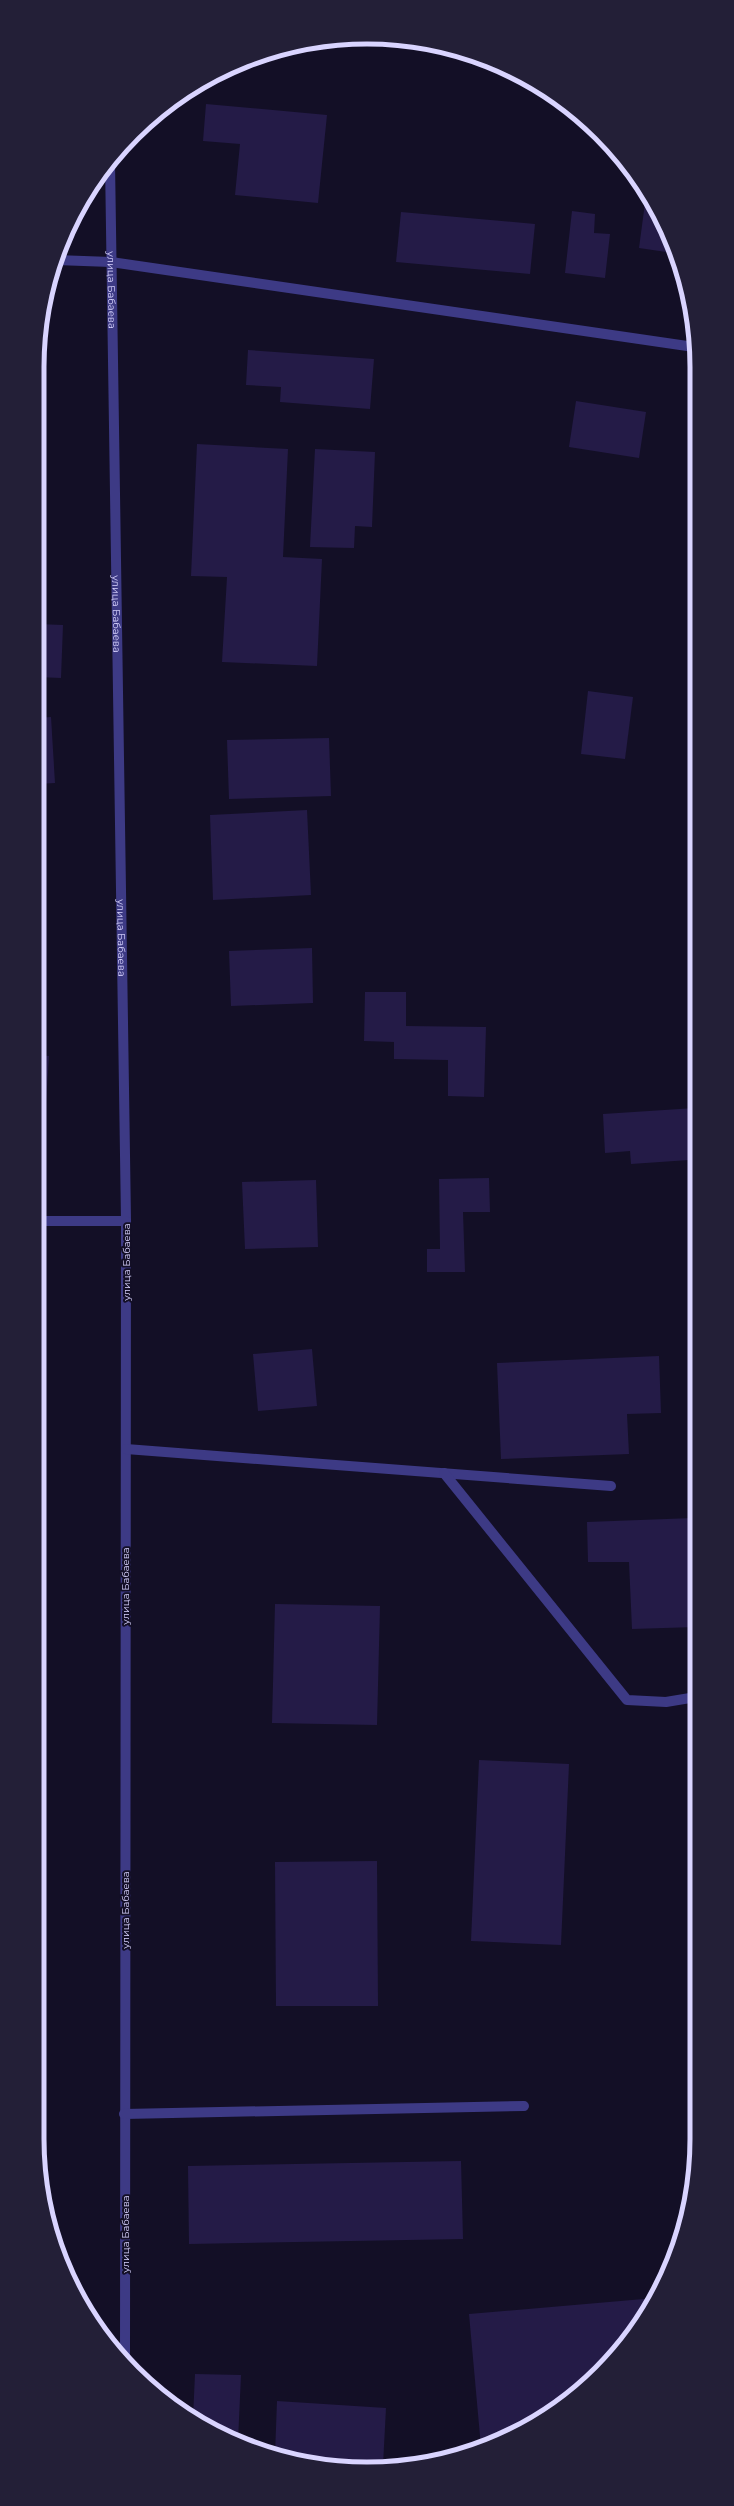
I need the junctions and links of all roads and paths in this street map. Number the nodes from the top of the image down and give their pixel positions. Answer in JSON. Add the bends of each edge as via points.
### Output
{"nodes":[{"id":1,"x":110,"y":171,"type":"edge"},
{"id":2,"x":62,"y":260,"type":"edge"},
{"id":3,"x":110,"y":262,"type":"junction"},
{"id":4,"x":689,"y":346,"type":"edge"},
{"id":5,"x":126,"y":1220,"type":"junction"},
{"id":6,"x":44,"y":1221,"type":"edge"},
{"id":7,"x":126,"y":1449,"type":"junction"},
{"id":8,"x":444,"y":1473,"type":"junction"},
{"id":9,"x":611,"y":1486,"type":"dead end"},
{"id":10,"x":690,"y":1698,"type":"edge"},
{"id":11,"x":524,"y":2106,"type":"dead end"},
{"id":12,"x":124,"y":2114,"type":"junction"},
{"id":13,"x":125,"y":2353,"type":"edge"}],
"edges":[{"from":1,"to":3,"type":"street","name":"улица Бабаева"},
{"from":2,"to":3,"type":"street"},
{"from":3,"to":4,"type":"street"},
{"from":3,"to":5,"type":"street","name":"улица Бабаева"},
{"from":5,"to":6,"type":"street"},
{"from":5,"to":7,"type":"street","name":"улица Бабаева"},
{"from":7,"to":8,"type":"street"},
{"from":7,"to":12,"type":"street","name":"улица Бабаева"},
{"from":8,"to":9,"type":"street"},
{"from":8,"to":10,"type":"street","via":[[627,1700],[666,1702]]},
{"from":11,"to":12,"type":"street"},
{"from":12,"to":13,"type":"street","name":"улица Бабаева"}]}
